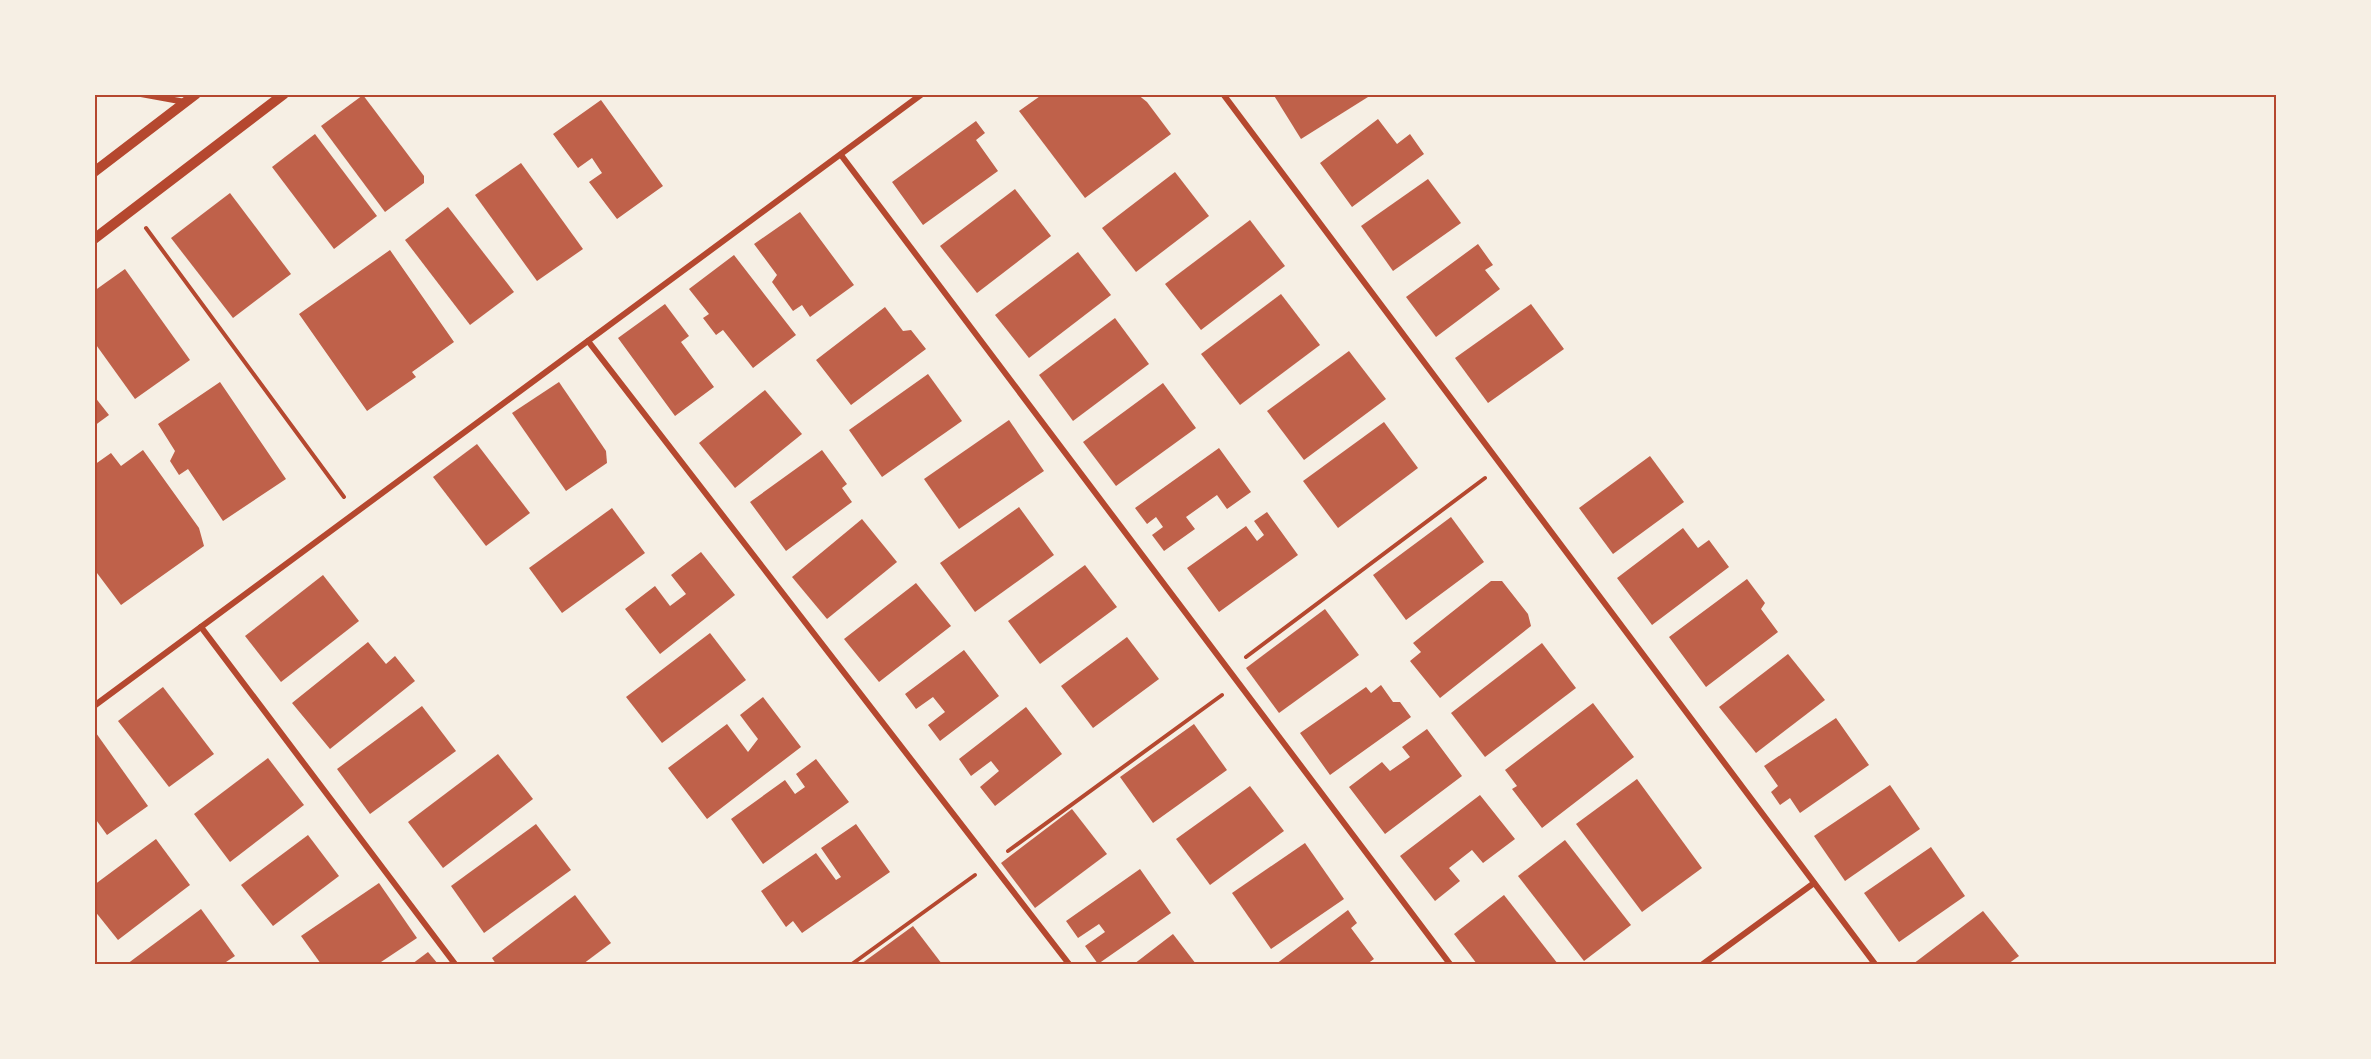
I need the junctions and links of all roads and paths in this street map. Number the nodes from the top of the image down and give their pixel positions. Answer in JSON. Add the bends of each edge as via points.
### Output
{"nodes":[{"id":1,"x":141,"y":94,"type":"edge"},
{"id":2,"x":196,"y":94,"type":"edge"},
{"id":3,"x":284,"y":94,"type":"edge"},
{"id":4,"x":922,"y":94,"type":"edge"},
{"id":5,"x":1223,"y":94,"type":"edge"},
{"id":6,"x":186,"y":102,"type":"junction"},
{"id":7,"x":841,"y":155,"type":"junction"},
{"id":8,"x":94,"y":172,"type":"edge"},
{"id":9,"x":133,"y":210,"type":"junction"},
{"id":10,"x":94,"y":239,"type":"edge"},
{"id":11,"x":588,"y":341,"type":"junction"},
{"id":12,"x":1502,"y":466,"type":"junction"},
{"id":13,"x":356,"y":513,"type":"junction"},
{"id":14,"x":201,"y":627,"type":"junction"},
{"id":15,"x":1228,"y":670,"type":"junction"},
{"id":16,"x":1238,"y":683,"type":"junction"},
{"id":17,"x":94,"y":706,"type":"edge"},
{"id":18,"x":991,"y":863,"type":"junction"},
{"id":19,"x":1814,"y":882,"type":"junction"},
{"id":20,"x":455,"y":964,"type":"edge"},
{"id":21,"x":852,"y":964,"type":"edge"},
{"id":22,"x":1069,"y":964,"type":"edge"},
{"id":23,"x":1450,"y":964,"type":"edge"},
{"id":24,"x":1703,"y":964,"type":"edge"},
{"id":25,"x":1875,"y":964,"type":"edge"}],
"edges":[{"from":1,"to":6,"type":"street"},
{"from":2,"to":6,"type":"street"},
{"from":3,"to":9,"type":"street"},
{"from":4,"to":7,"type":"street"},
{"from":5,"to":12,"type":"street"},
{"from":6,"to":8,"type":"street"},
{"from":7,"to":11,"type":"street"},
{"from":7,"to":15,"type":"street"},
{"from":9,"to":10,"type":"street"},
{"from":9,"to":13,"type":"path"},
{"from":11,"to":13,"type":"street"},
{"from":11,"to":18,"type":"street"},
{"from":12,"to":15,"type":"path"},
{"from":12,"to":19,"type":"street"},
{"from":13,"to":14,"type":"street"},
{"from":14,"to":17,"type":"street"},
{"from":14,"to":20,"type":"street"},
{"from":15,"to":16,"type":"street"},
{"from":16,"to":18,"type":"path"},
{"from":16,"to":23,"type":"street"},
{"from":18,"to":21,"type":"path"},
{"from":18,"to":22,"type":"street"},
{"from":19,"to":24,"type":"street"},
{"from":19,"to":25,"type":"street"}]}
